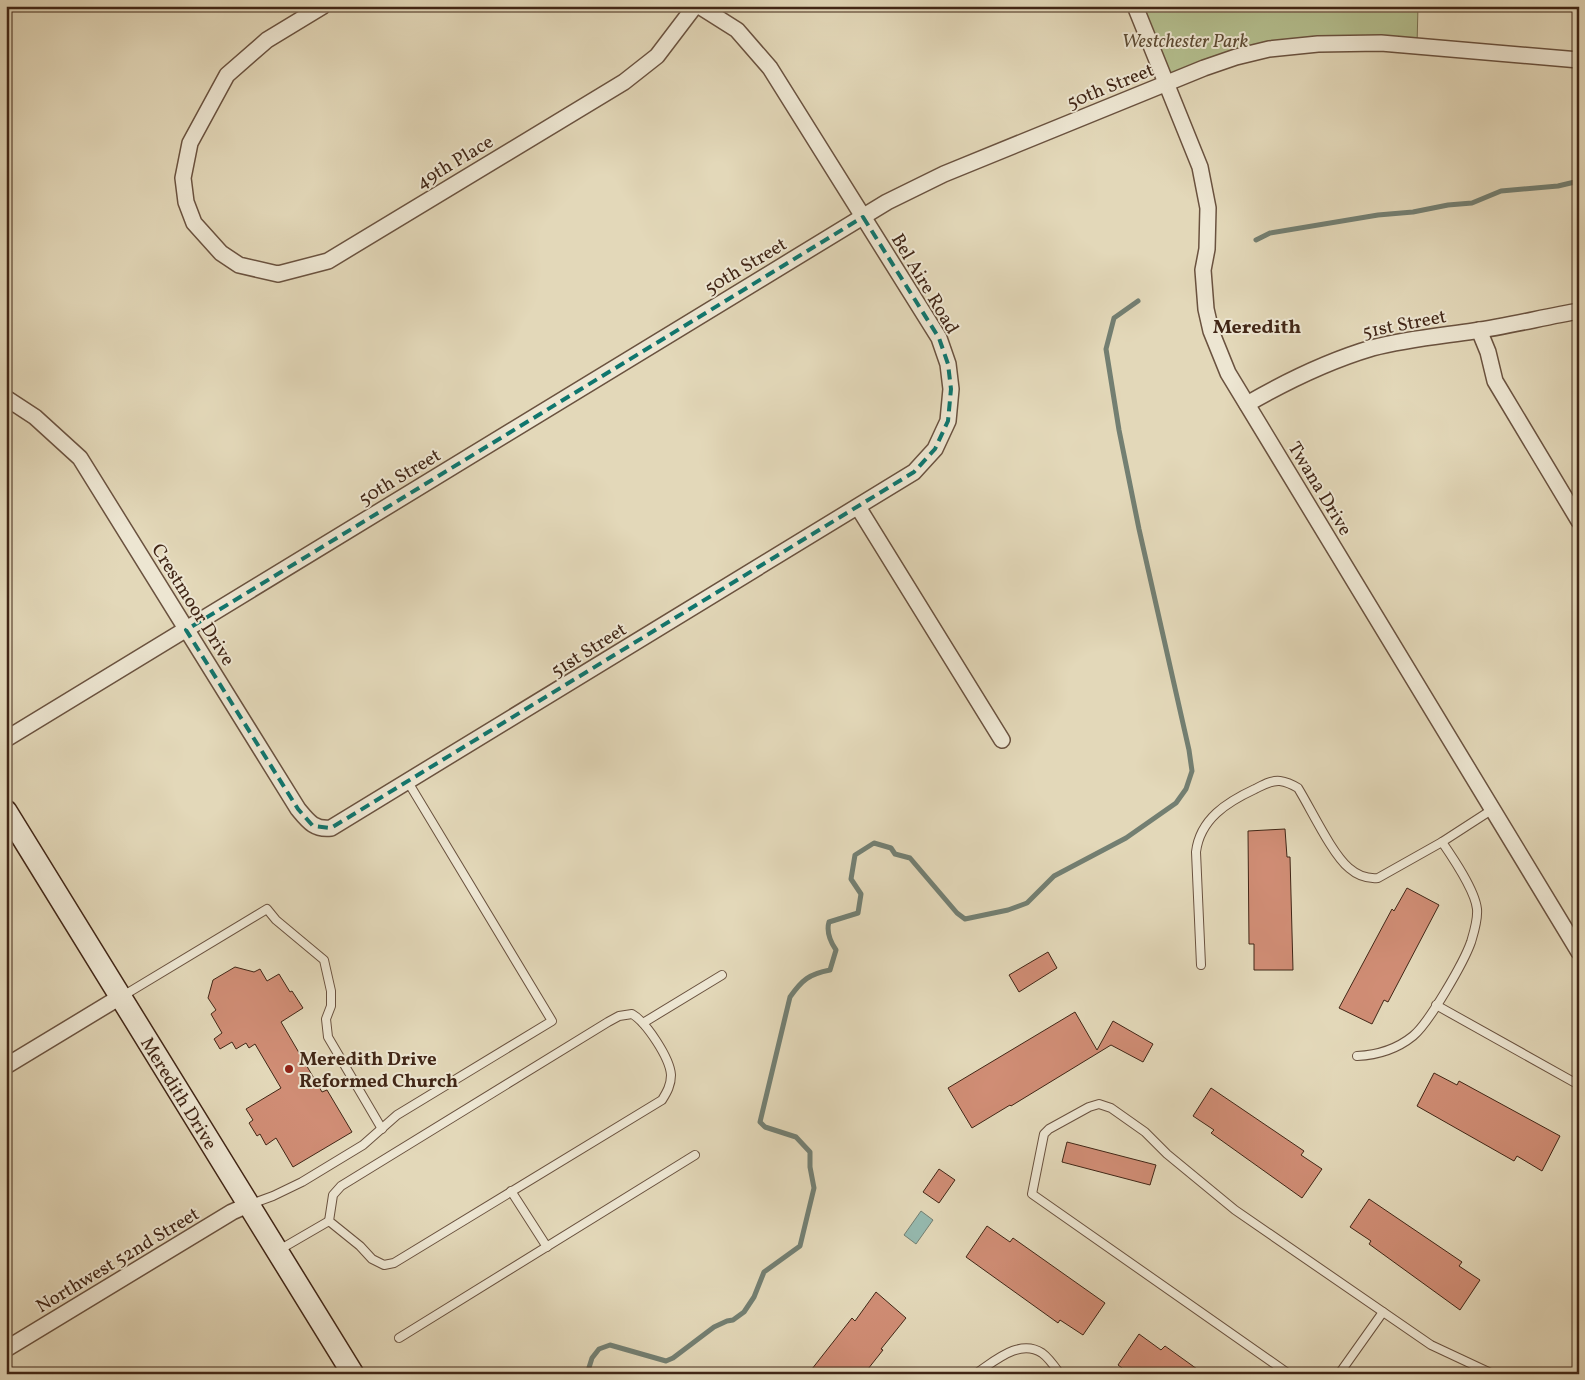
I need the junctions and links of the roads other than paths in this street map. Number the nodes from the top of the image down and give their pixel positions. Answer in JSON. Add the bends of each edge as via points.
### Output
{"nodes":[{"id":1,"x":323,"y":6,"type":"edge"},
{"id":2,"x":695,"y":6,"type":"edge"},
{"id":3,"x":699,"y":6,"type":"edge"},
{"id":4,"x":1135,"y":6,"type":"edge"},
{"id":5,"x":1579,"y":60,"type":"edge"},
{"id":6,"x":1167,"y":83,"type":"junction"},
{"id":7,"x":863,"y":217,"type":"junction"},
{"id":8,"x":1579,"y":311,"type":"edge"},
{"id":9,"x":1480,"y":330,"type":"junction"},
{"id":10,"x":6,"y":398,"type":"edge"},
{"id":11,"x":1247,"y":404,"type":"junction"},
{"id":12,"x":858,"y":507,"type":"junction"},
{"id":13,"x":1579,"y":521,"type":"edge"},
{"id":14,"x":186,"y":630,"type":"junction"},
{"id":15,"x":6,"y":739,"type":"edge"},
{"id":16,"x":1002,"y":740,"type":"dead end"},
{"id":17,"x":408,"y":782,"type":"junction"},
{"id":18,"x":1492,"y":809,"type":"junction"},
{"id":19,"x":6,"y":811,"type":"edge"},
{"id":20,"x":339,"y":824,"type":"joint"},
{"id":21,"x":1442,"y":842,"type":"junction"},
{"id":22,"x":1579,"y":952,"type":"edge"},
{"id":23,"x":1201,"y":965,"type":"dead end"},
{"id":24,"x":722,"y":975,"type":"dead end"},
{"id":25,"x":120,"y":997,"type":"junction"},
{"id":26,"x":1436,"y":1005,"type":"junction"},
{"id":27,"x":643,"y":1022,"type":"junction"},
{"id":28,"x":1358,"y":1056,"type":"dead end"},
{"id":29,"x":6,"y":1066,"type":"edge"},
{"id":30,"x":1579,"y":1085,"type":"edge"},
{"id":31,"x":382,"y":1129,"type":"junction"},
{"id":32,"x":695,"y":1155,"type":"dead end"},
{"id":33,"x":511,"y":1191,"type":"junction"},
{"id":34,"x":248,"y":1205,"type":"junction"},
{"id":35,"x":329,"y":1222,"type":"junction"},
{"id":36,"x":547,"y":1247,"type":"junction"},
{"id":37,"x":278,"y":1251,"type":"junction"},
{"id":38,"x":1383,"y":1312,"type":"junction"},
{"id":39,"x":399,"y":1338,"type":"dead end"},
{"id":40,"x":6,"y":1349,"type":"edge"},
{"id":41,"x":353,"y":1374,"type":"edge"},
{"id":42,"x":975,"y":1374,"type":"edge"},
{"id":43,"x":1060,"y":1374,"type":"edge"},
{"id":44,"x":1289,"y":1374,"type":"edge"},
{"id":45,"x":1338,"y":1374,"type":"edge"},
{"id":46,"x":1493,"y":1374,"type":"edge"}],
"edges":[{"from":1,"to":2,"type":"street","name":"49th Place","via":[[267,40],[227,75],[190,143],[183,178],[186,202],[194,223],[208,241],[239,265],[278,274],[328,261],[624,82],[657,56]]},
{"from":3,"to":7,"type":"street","name":"Bel Aire Road","via":[[737,30],[770,68]]},
{"from":4,"to":6,"type":"street","name":"Twana Drive"},
{"from":5,"to":6,"type":"street","name":"50th Street","via":[[1381,43],[1318,44],[1269,49],[1236,57]]},
{"from":6,"to":7,"type":"street","name":"50th Street","via":[[944,174]]},
{"from":6,"to":11,"type":"street","name":"Twana Drive","via":[[1200,167],[1208,208],[1203,270],[1211,331],[1228,372]]},
{"from":7,"to":12,"type":"street","name":"Bel Aire Road","via":[[939,338],[948,364],[951,389],[948,421],[935,449],[914,472]]},
{"from":7,"to":14,"type":"street","name":"50th Street"},
{"from":8,"to":9,"type":"street","name":"51st Street"},
{"from":9,"to":11,"type":"street","name":"51st Street","via":[[1423,337],[1373,348],[1326,364]]},
{"from":9,"to":13,"type":"street","via":[[1495,381]]},
{"from":10,"to":14,"type":"street","name":"Crestmoor Drive","via":[[35,417],[80,458]]},
{"from":11,"to":18,"type":"street","name":"Twana Drive"},
{"from":12,"to":16,"type":"street"},
{"from":12,"to":17,"type":"street","name":"51st Street"},
{"from":14,"to":15,"type":"street","name":"50th Street"},
{"from":14,"to":20,"type":"street","name":"Crestmoor Drive","via":[[305,818],[322,829]]},
{"from":17,"to":20,"type":"street","name":"51st Street"},
{"from":17,"to":31,"type":"lane","via":[[552,1021],[397,1115]]},
{"from":18,"to":21,"type":"lane"},
{"from":18,"to":22,"type":"street","name":"Twana Drive"},
{"from":19,"to":25,"type":"main road","name":"Meredith Drive"},
{"from":21,"to":23,"type":"lane","via":[[1378,878],[1361,876],[1348,868],[1335,851],[1298,788],[1286,782],[1271,781],[1239,796],[1213,816],[1198,839]]},
{"from":21,"to":26,"type":"lane","via":[[1467,882],[1477,907],[1470,943]]},
{"from":24,"to":27,"type":"lane"},
{"from":25,"to":29,"type":"street"},
{"from":25,"to":31,"type":"lane","via":[[267,909],[324,960],[331,991],[331,1006],[326,1019],[328,1037]]},
{"from":25,"to":34,"type":"main road","name":"Meredith Drive"},
{"from":26,"to":28,"type":"lane","via":[[1415,1034],[1402,1044],[1369,1056]]},
{"from":26,"to":30,"type":"lane"},
{"from":27,"to":33,"type":"lane","via":[[667,1059],[671,1073],[668,1091],[662,1100]]},
{"from":27,"to":35,"type":"lane","via":[[632,1014],[619,1016],[341,1186],[333,1195]]},
{"from":31,"to":34,"type":"lane","via":[[363,1145],[302,1182]]},
{"from":32,"to":36,"type":"lane"},
{"from":33,"to":35,"type":"lane","via":[[394,1263],[384,1265],[372,1259]]},
{"from":33,"to":36,"type":"lane"},
{"from":34,"to":37,"type":"main road","name":"Meredith Drive"},
{"from":34,"to":40,"type":"street","name":"Northwest 52nd Street"},
{"from":35,"to":37,"type":"lane"},
{"from":36,"to":39,"type":"lane"},
{"from":37,"to":41,"type":"main road","name":"Meredith Drive"},
{"from":38,"to":44,"type":"lane","via":[[1235,1210],[1145,1132],[1111,1108],[1100,1104],[1089,1106],[1044,1134],[1032,1194]]},
{"from":38,"to":45,"type":"lane"},
{"from":38,"to":46,"type":"lane","via":[[1431,1345]]},
{"from":42,"to":43,"type":"lane","via":[[1025,1347],[1042,1353]]}]}
